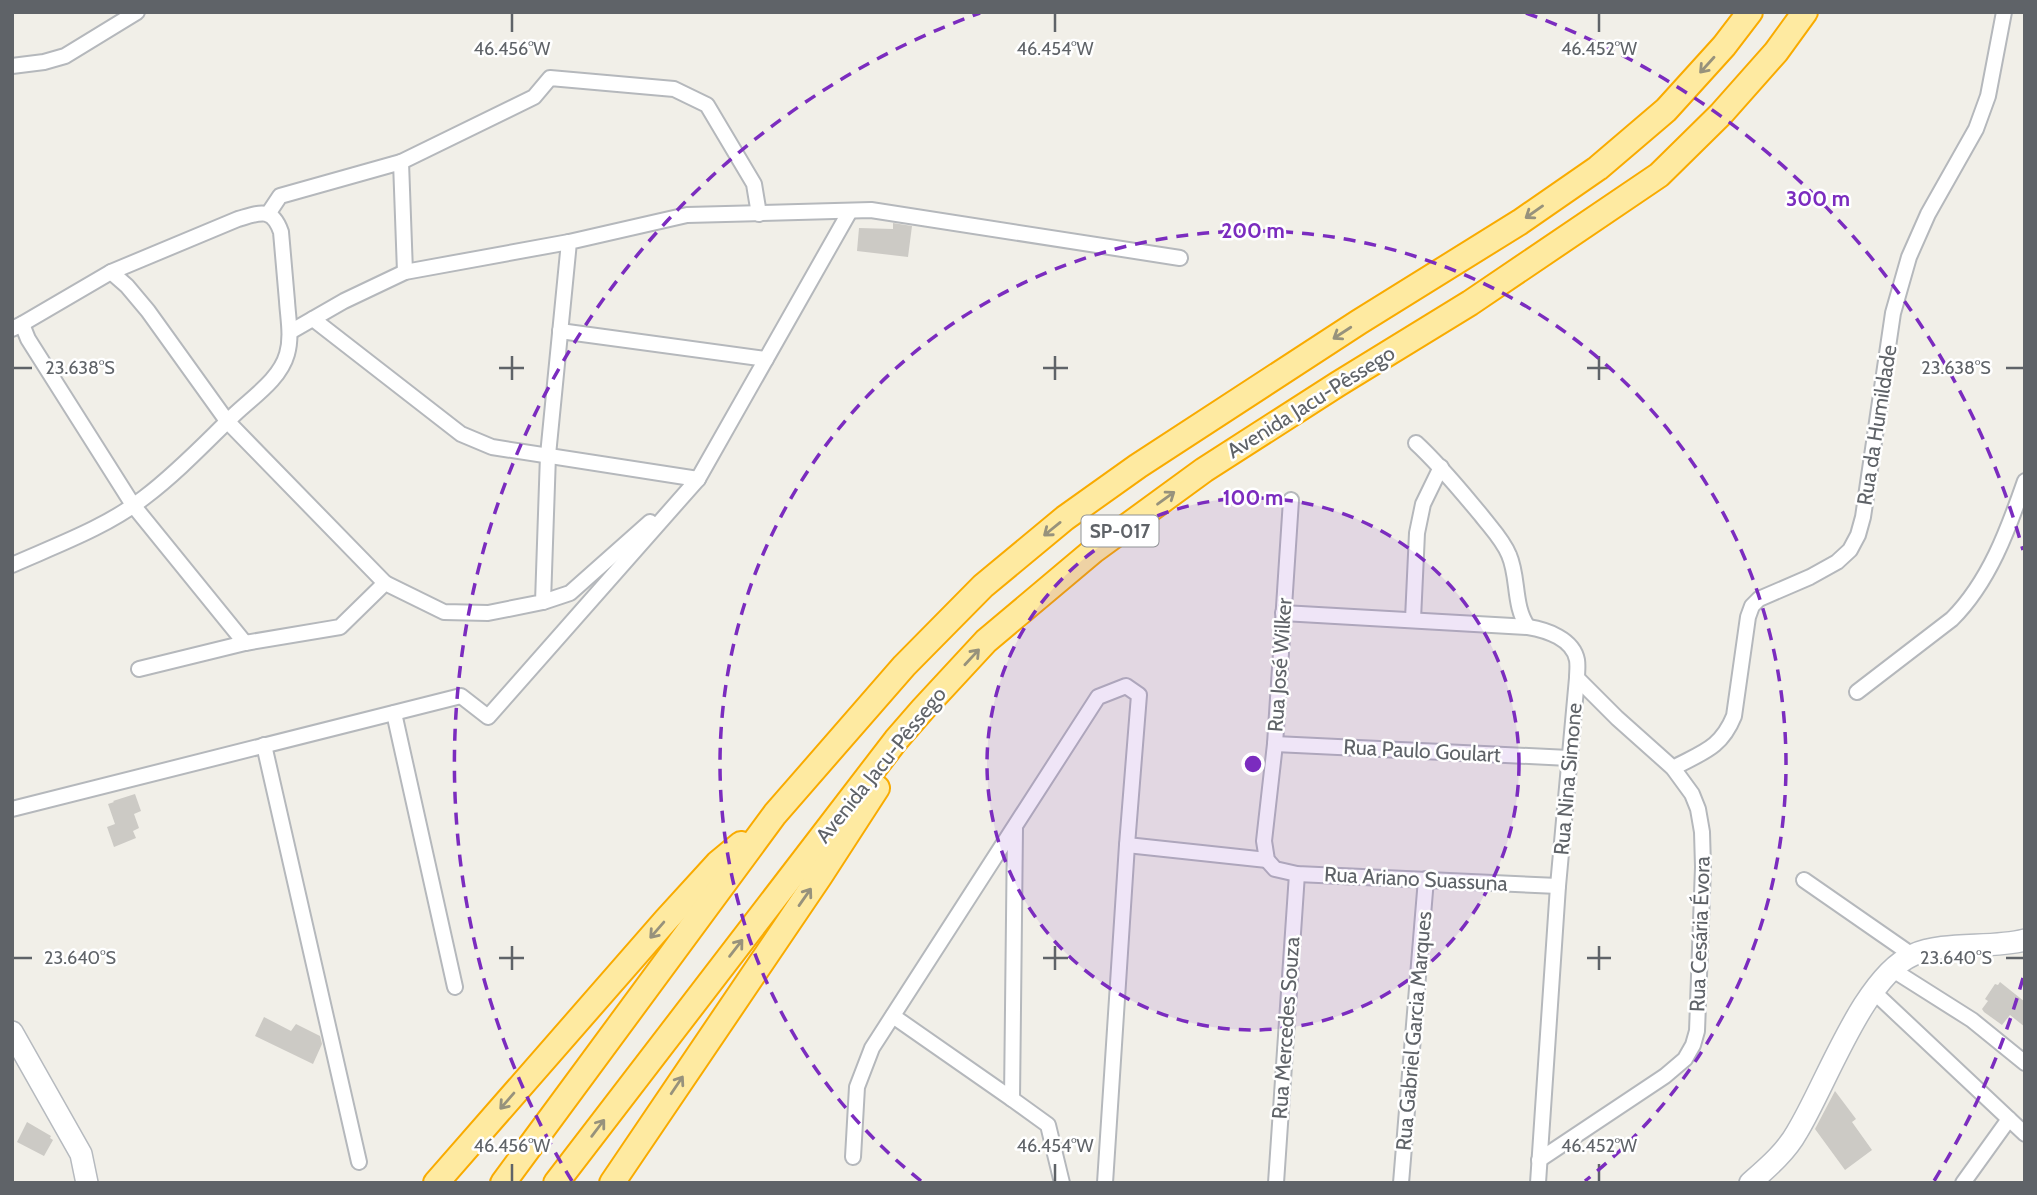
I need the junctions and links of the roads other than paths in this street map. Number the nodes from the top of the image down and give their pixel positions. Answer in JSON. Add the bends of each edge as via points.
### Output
{"nodes":[{"id":1,"x":136,"y":12,"type":"edge"},
{"id":2,"x":1750,"y":12,"type":"edge"},
{"id":3,"x":1805,"y":12,"type":"edge"},
{"id":4,"x":2004,"y":12,"type":"edge"},
{"id":5,"x":12,"y":66,"type":"edge"},
{"id":6,"x":401,"y":162,"type":"junction"},
{"id":7,"x":850,"y":211,"type":"junction"},
{"id":8,"x":268,"y":214,"type":"junction"},
{"id":9,"x":759,"y":214,"type":"junction"},
{"id":10,"x":569,"y":242,"type":"junction"},
{"id":11,"x":1180,"y":258,"type":"dead end"},
{"id":12,"x":111,"y":272,"type":"junction"},
{"id":13,"x":405,"y":272,"type":"junction"},
{"id":14,"x":313,"y":319,"type":"junction"},
{"id":15,"x":17,"y":326,"type":"edge"},
{"id":16,"x":560,"y":331,"type":"junction"},
{"id":17,"x":290,"y":332,"type":"junction"},
{"id":18,"x":766,"y":359,"type":"junction"},
{"id":19,"x":227,"y":421,"type":"junction"},
{"id":20,"x":1416,"y":443,"type":"dead end"},
{"id":21,"x":548,"y":455,"type":"junction"},
{"id":22,"x":1441,"y":467,"type":"junction"},
{"id":23,"x":698,"y":479,"type":"junction"},
{"id":24,"x":2025,"y":481,"type":"edge"},
{"id":25,"x":1291,"y":500,"type":"dead end"},
{"id":26,"x":133,"y":505,"type":"junction"},
{"id":27,"x":12,"y":565,"type":"edge"},
{"id":28,"x":386,"y":583,"type":"junction"},
{"id":29,"x":543,"y":602,"type":"junction"},
{"id":30,"x":1283,"y":613,"type":"junction"},
{"id":31,"x":1413,"y":619,"type":"junction"},
{"id":32,"x":1528,"y":627,"type":"junction"},
{"id":33,"x":246,"y":643,"type":"junction"},
{"id":34,"x":139,"y":669,"type":"dead end"},
{"id":35,"x":1577,"y":678,"type":"junction"},
{"id":36,"x":1857,"y":692,"type":"dead end"},
{"id":37,"x":394,"y":713,"type":"junction"},
{"id":38,"x":896,"y":740,"type":"junction"},
{"id":39,"x":1275,"y":744,"type":"junction"},
{"id":40,"x":264,"y":745,"type":"junction"},
{"id":41,"x":1569,"y":758,"type":"junction"},
{"id":42,"x":1673,"y":768,"type":"junction"},
{"id":43,"x":12,"y":809,"type":"edge"},
{"id":44,"x":775,"y":814,"type":"junction"},
{"id":45,"x":1015,"y":827,"type":"junction"},
{"id":46,"x":1127,"y":845,"type":"junction"},
{"id":47,"x":1271,"y":865,"type":"junction"},
{"id":48,"x":1297,"y":874,"type":"junction"},
{"id":49,"x":1426,"y":879,"type":"junction"},
{"id":50,"x":1804,"y":880,"type":"dead end"},
{"id":51,"x":1558,"y":887,"type":"junction"},
{"id":52,"x":2025,"y":940,"type":"edge"},
{"id":53,"x":1912,"y":955,"type":"junction"},
{"id":54,"x":1893,"y":970,"type":"junction"},
{"id":55,"x":454,"y":987,"type":"dead end"},
{"id":56,"x":1874,"y":992,"type":"junction"},
{"id":57,"x":893,"y":1016,"type":"junction"},
{"id":58,"x":12,"y":1032,"type":"edge"},
{"id":59,"x":2025,"y":1063,"type":"edge"},
{"id":60,"x":1012,"y":1099,"type":"junction"},
{"id":61,"x":2009,"y":1119,"type":"junction"},
{"id":62,"x":2025,"y":1134,"type":"edge"},
{"id":63,"x":853,"y":1157,"type":"dead end"},
{"id":64,"x":1539,"y":1160,"type":"junction"},
{"id":65,"x":359,"y":1162,"type":"dead end"},
{"id":66,"x":87,"y":1183,"type":"edge"},
{"id":67,"x":436,"y":1183,"type":"edge"},
{"id":68,"x":503,"y":1183,"type":"edge"},
{"id":69,"x":556,"y":1183,"type":"edge"},
{"id":70,"x":612,"y":1183,"type":"edge"},
{"id":71,"x":1062,"y":1183,"type":"edge"},
{"id":72,"x":1105,"y":1183,"type":"edge"},
{"id":73,"x":1276,"y":1183,"type":"edge"},
{"id":74,"x":1401,"y":1183,"type":"edge"},
{"id":75,"x":1538,"y":1183,"type":"edge"},
{"id":76,"x":1750,"y":1183,"type":"edge"},
{"id":77,"x":1963,"y":1183,"type":"edge"}],
"edges":[{"from":1,"to":5,"type":"street","via":[[65,56]]},
{"from":2,"to":44,"type":"highway","name":"Avenida Jacu-Pêssego","number":"SP-017","one_way":true,"via":[[1666,110],[1598,167],[1520,222],[1138,466],[983,586],[904,666]]},
{"from":38,"to":3,"type":"highway","name":"Avenida Jacu-Pêssego","number":"SP-017","one_way":true,"via":[[986,641],[1093,551],[1204,470],[1470,303],[1659,175],[1721,114]]},
{"from":4,"to":42,"type":"street","name":"Rua da Humildade","via":[[1988,96],[1976,129],[1909,257],[1893,313],[1858,535],[1837,562],[1752,606],[1729,729],[1710,748]]},
{"from":6,"to":8,"type":"street","via":[[280,196]]},
{"from":6,"to":9,"type":"street","via":[[534,97],[550,78],[674,89],[707,105],[754,184]]},
{"from":6,"to":13,"type":"street"},
{"from":7,"to":9,"type":"street"},
{"from":7,"to":11,"type":"street","via":[[871,210]]},
{"from":7,"to":18,"type":"street"},
{"from":8,"to":12,"type":"street","via":[[238,219]]},
{"from":8,"to":17,"type":"street","via":[[275,217],[281,232]]},
{"from":9,"to":10,"type":"street","via":[[687,215]]},
{"from":10,"to":13,"type":"street"},
{"from":10,"to":16,"type":"street"},
{"from":12,"to":15,"type":"street"},
{"from":12,"to":19,"type":"street","via":[[148,311]]},
{"from":13,"to":14,"type":"street"},
{"from":14,"to":17,"type":"street"},
{"from":14,"to":21,"type":"street","via":[[461,434],[492,447]]},
{"from":15,"to":26,"type":"street"},
{"from":16,"to":18,"type":"street"},
{"from":16,"to":21,"type":"street"},
{"from":17,"to":19,"type":"street","via":[[277,374]]},
{"from":18,"to":23,"type":"street"},
{"from":19,"to":26,"type":"street","via":[[189,460]]},
{"from":19,"to":28,"type":"street"},
{"from":20,"to":22,"type":"street"},
{"from":21,"to":23,"type":"street"},
{"from":21,"to":29,"type":"street"},
{"from":22,"to":31,"type":"street","via":[[1423,504],[1417,533]]},
{"from":22,"to":32,"type":"street","via":[[1510,556],[1521,616]]},
{"from":23,"to":29,"type":"street","via":[[570,593]]},
{"from":23,"to":37,"type":"street","via":[[488,717],[461,696]]},
{"from":24,"to":36,"type":"street","via":[[1998,550],[1966,605]]},
{"from":25,"to":30,"type":"street","name":"Rua José Wilker"},
{"from":26,"to":27,"type":"street"},
{"from":26,"to":33,"type":"street"},
{"from":28,"to":29,"type":"street","via":[[444,612],[488,613]]},
{"from":28,"to":33,"type":"street","via":[[340,627]]},
{"from":30,"to":31,"type":"street","name":"Rua Nina Simone"},
{"from":30,"to":39,"type":"street","name":"Rua José Wilker"},
{"from":31,"to":32,"type":"street","name":"Rua Nina Simone"},
{"from":32,"to":35,"type":"street","name":"Rua Nina Simone","via":[[1553,634],[1574,651]]},
{"from":33,"to":34,"type":"street"},
{"from":35,"to":41,"type":"street","name":"Rua Nina Simone"},
{"from":35,"to":42,"type":"street","name":"Rua Cesária Évora"},
{"from":37,"to":40,"type":"street"},
{"from":37,"to":55,"type":"street"},
{"from":69,"to":38,"type":"highway","name":"Avenida Jacu-Pêssego","number":"SP-017","one_way":true},
{"from":70,"to":38,"type":"highway","one_way":true,"via":[[855,822],[879,784]]},
{"from":39,"to":41,"type":"street","name":"Rua Paulo Goulart"},
{"from":39,"to":47,"type":"street","name":"Rua José Wilker","via":[[1264,841]]},
{"from":40,"to":43,"type":"street"},
{"from":40,"to":65,"type":"street"},
{"from":41,"to":51,"type":"street","name":"Rua Nina Simone"},
{"from":42,"to":64,"type":"street","name":"Rua Cesária Évora","via":[[1692,793],[1702,832],[1693,1045],[1665,1076]]},
{"from":44,"to":67,"type":"highway","one_way":true,"via":[[718,863]]},
{"from":44,"to":68,"type":"highway","name":"Avenida Jacu-Pêssego","number":"SP-017"},
{"from":45,"to":46,"type":"street","via":[[1098,697],[1126,686],[1139,695]]},
{"from":45,"to":57,"type":"street"},
{"from":45,"to":60,"type":"street"},
{"from":46,"to":47,"type":"street","name":"Rua Ariano Suassuna"},
{"from":46,"to":72,"type":"street"},
{"from":47,"to":48,"type":"street","name":"Rua Ariano Suassuna"},
{"from":48,"to":49,"type":"street","name":"Rua Ariano Suassuna"},
{"from":48,"to":73,"type":"street","name":"Rua Mercedes Souza"},
{"from":49,"to":51,"type":"street","name":"Rua Ariano Suassuna"},
{"from":49,"to":74,"type":"street","name":"Rua Gabriel Garcia Marques"},
{"from":50,"to":53,"type":"street"},
{"from":51,"to":64,"type":"street","name":"Rua Nina Simone"},
{"from":52,"to":53,"type":"main road"},
{"from":53,"to":54,"type":"main road"},
{"from":54,"to":56,"type":"main road"},
{"from":54,"to":59,"type":"street","via":[[1972,1020]]},
{"from":56,"to":61,"type":"street"},
{"from":56,"to":76,"type":"main road","via":[[1859,1012],[1796,1135]]},
{"from":57,"to":60,"type":"street"},
{"from":57,"to":63,"type":"street","via":[[872,1048],[857,1087]]},
{"from":58,"to":66,"type":"main road","via":[[81,1154]]},
{"from":60,"to":71,"type":"street","via":[[1048,1125]]},
{"from":61,"to":62,"type":"street"},
{"from":61,"to":77,"type":"street"},
{"from":64,"to":75,"type":"street","name":"Rua Nina Simone"}]}
